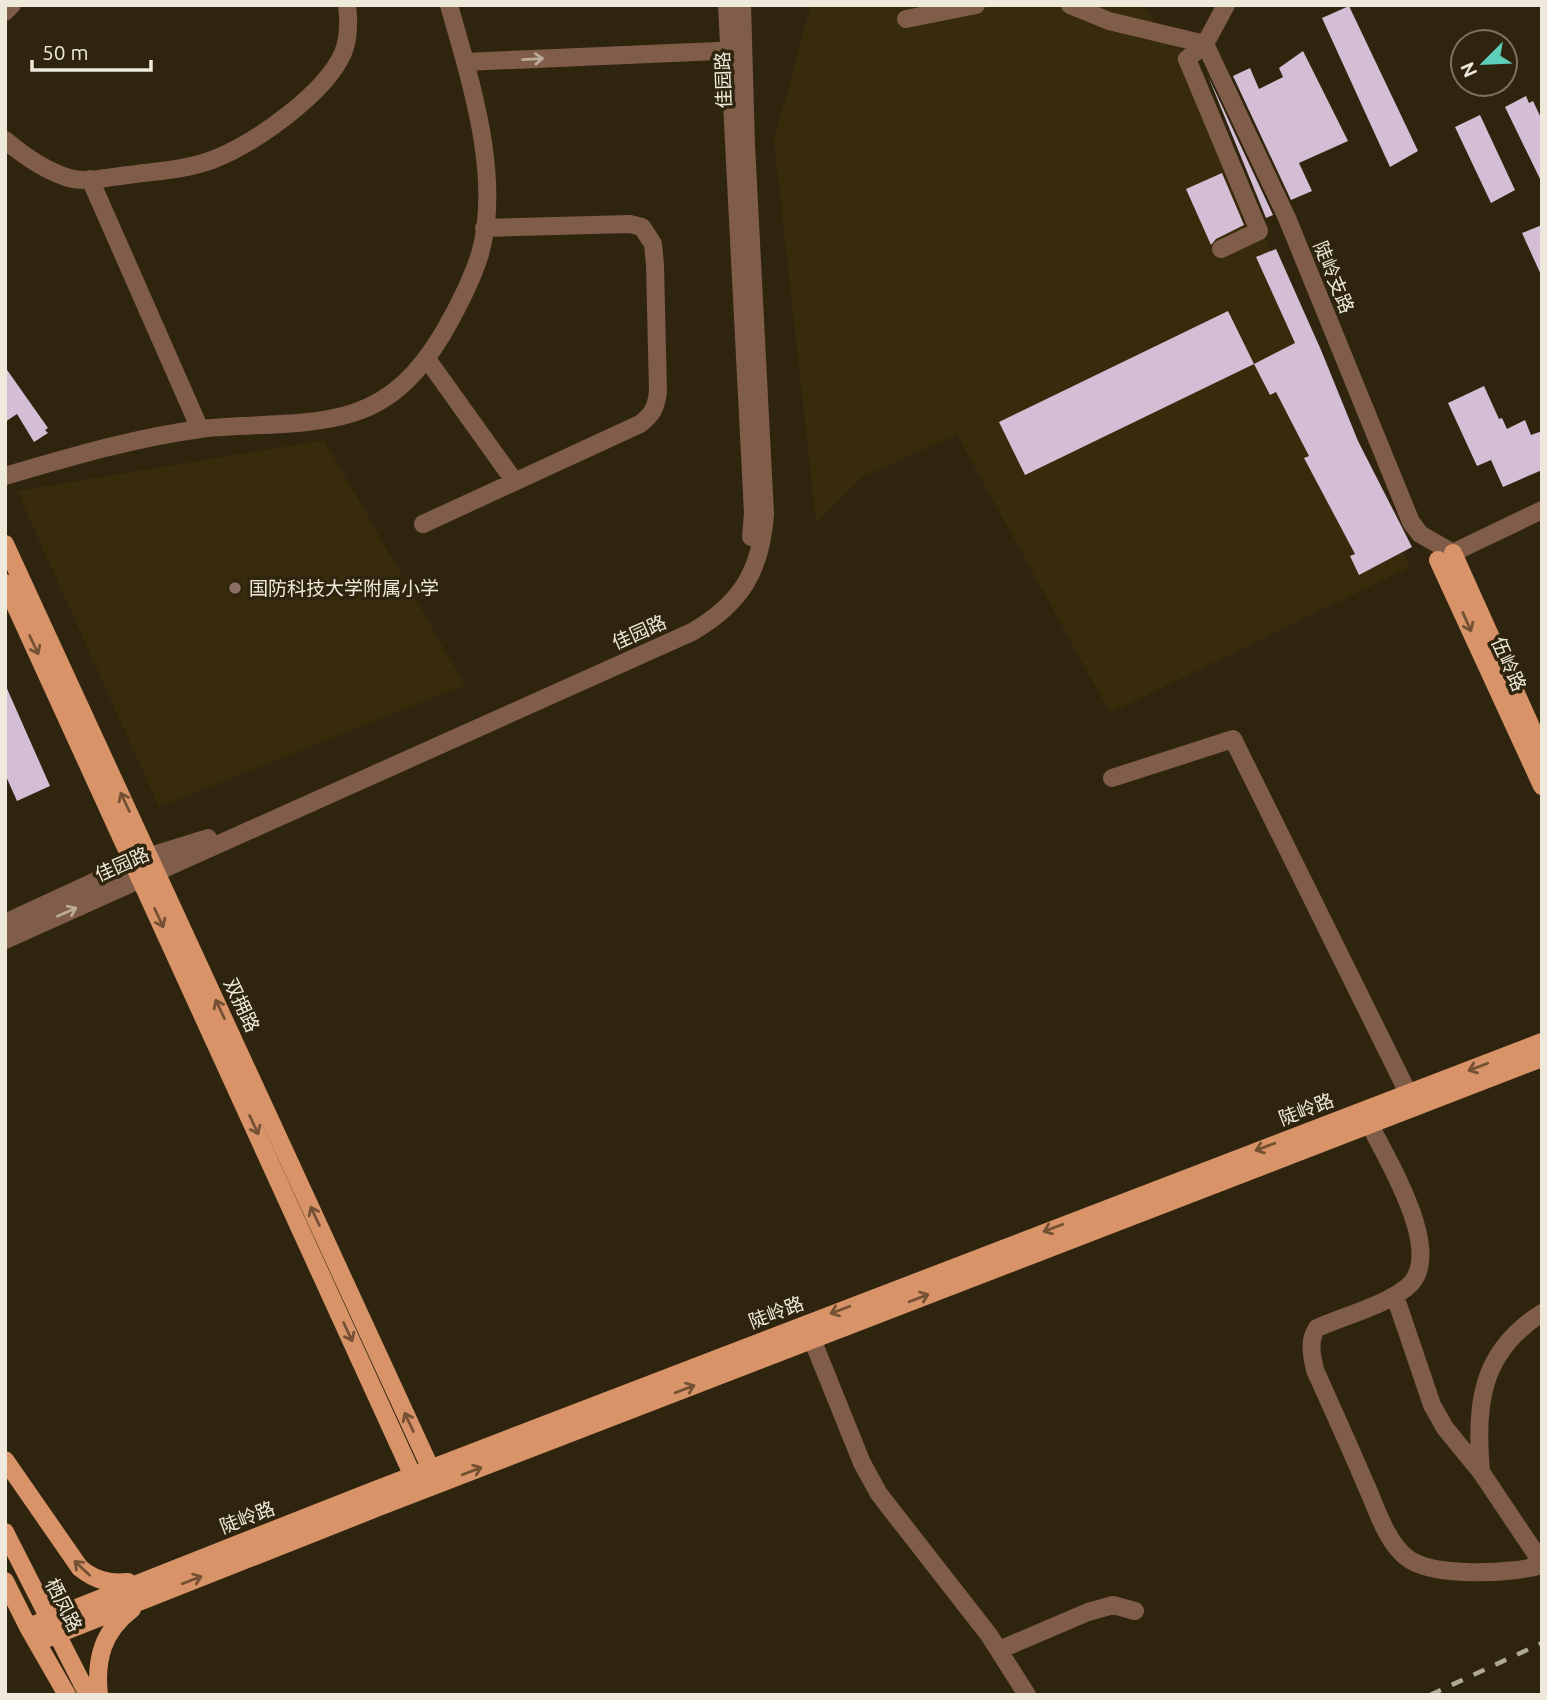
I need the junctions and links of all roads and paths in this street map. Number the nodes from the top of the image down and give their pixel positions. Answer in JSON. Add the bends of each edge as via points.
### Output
{"nodes":[{"id":1,"x":12,"y":5,"type":"edge"},
{"id":2,"x":347,"y":5,"type":"edge"},
{"id":3,"x":449,"y":5,"type":"edge"},
{"id":4,"x":727,"y":5,"type":"edge"},
{"id":5,"x":741,"y":5,"type":"edge"},
{"id":6,"x":976,"y":5,"type":"edge"},
{"id":7,"x":1070,"y":5,"type":"edge"},
{"id":8,"x":1226,"y":5,"type":"edge"},
{"id":9,"x":5,"y":12,"type":"edge"},
{"id":10,"x":906,"y":19,"type":"dead end"},
{"id":11,"x":1205,"y":44,"type":"junction"},
{"id":12,"x":736,"y":50,"type":"junction"},
{"id":13,"x":465,"y":62,"type":"junction"},
{"id":14,"x":5,"y":140,"type":"edge"},
{"id":15,"x":90,"y":179,"type":"junction"},
{"id":16,"x":484,"y":228,"type":"junction"},
{"id":17,"x":1222,"y":249,"type":"dead end"},
{"id":18,"x":427,"y":359,"type":"junction"},
{"id":19,"x":200,"y":429,"type":"junction"},
{"id":20,"x":5,"y":476,"type":"edge"},
{"id":21,"x":515,"y":481,"type":"junction"},
{"id":22,"x":1542,"y":509,"type":"edge"},
{"id":23,"x":1542,"y":518,"type":"edge"},
{"id":24,"x":423,"y":524,"type":"dead end"},
{"id":25,"x":5,"y":544,"type":"edge"},
{"id":26,"x":1447,"y":560,"type":"junction"},
{"id":27,"x":5,"y":583,"type":"edge"},
{"id":28,"x":11,"y":611,"type":"edge"},
{"id":29,"x":1542,"y":751,"type":"edge"},
{"id":30,"x":1112,"y":778,"type":"dead end"},
{"id":31,"x":1542,"y":786,"type":"edge"},
{"id":32,"x":145,"y":867,"type":"junction"},
{"id":33,"x":5,"y":923,"type":"edge"},
{"id":34,"x":5,"y":940,"type":"edge"},
{"id":35,"x":1542,"y":1042,"type":"edge"},
{"id":36,"x":1542,"y":1059,"type":"edge"},
{"id":37,"x":1411,"y":1100,"type":"junction"},
{"id":38,"x":1370,"y":1125,"type":"junction"},
{"id":39,"x":1395,"y":1296,"type":"junction"},
{"id":40,"x":1542,"y":1313,"type":"edge"},
{"id":41,"x":812,"y":1339,"type":"junction"},
{"id":42,"x":5,"y":1460,"type":"edge"},
{"id":43,"x":1481,"y":1472,"type":"junction"},
{"id":44,"x":434,"y":1477,"type":"junction"},
{"id":45,"x":417,"y":1483,"type":"junction"},
{"id":46,"x":5,"y":1532,"type":"edge"},
{"id":47,"x":1542,"y":1564,"type":"edge"},
{"id":48,"x":5,"y":1581,"type":"edge"},
{"id":49,"x":149,"y":1588,"type":"junction"},
{"id":50,"x":1135,"y":1611,"type":"dead end"},
{"id":51,"x":52,"y":1626,"type":"junction"},
{"id":52,"x":33,"y":1635,"type":"junction"},
{"id":53,"x":999,"y":1650,"type":"junction"},
{"id":54,"x":67,"y":1695,"type":"edge"},
{"id":55,"x":88,"y":1695,"type":"edge"},
{"id":56,"x":99,"y":1695,"type":"edge"},
{"id":57,"x":1027,"y":1695,"type":"edge"}],
"edges":[{"from":1,"to":9,"type":"street"},
{"from":2,"to":15,"type":"street","via":[[344,52],[330,74],[279,123],[211,160],[183,168]]},
{"from":3,"to":13,"type":"street"},
{"from":4,"to":12,"type":"street","name":"佳园路"},
{"from":5,"to":12,"type":"street","name":"佳园路"},
{"from":6,"to":10,"type":"street"},
{"from":7,"to":11,"type":"street","via":[[1109,20]]},
{"from":8,"to":11,"type":"street"},
{"from":11,"to":17,"type":"street","via":[[1187,59],[1259,232]]},
{"from":11,"to":26,"type":"street","name":"陡岭支路","via":[[1287,218],[1411,522]]},
{"from":13,"to":12,"type":"street","one_way":true},
{"from":12,"to":32,"type":"street","name":"佳园路","via":[[765,514],[756,565],[734,601],[692,632]]},
{"from":13,"to":16,"type":"street","via":[[485,165]]},
{"from":14,"to":15,"type":"street","via":[[26,158],[70,178]]},
{"from":15,"to":19,"type":"street"},
{"from":16,"to":18,"type":"street","via":[[470,282]]},
{"from":16,"to":21,"type":"street","via":[[629,224],[642,227],[653,244],[658,393],[653,414]]},
{"from":18,"to":19,"type":"street","via":[[405,385],[353,413]]},
{"from":18,"to":21,"type":"street"},
{"from":19,"to":20,"type":"street","via":[[104,448]]},
{"from":21,"to":24,"type":"street"},
{"from":22,"to":26,"type":"street"},
{"from":23,"to":26,"type":"street"},
{"from":32,"to":25,"type":"main road","name":"双拥路","one_way":true},
{"from":26,"to":29,"type":"main road","name":"伍岭路"},
{"from":26,"to":31,"type":"main road","name":"伍岭路","one_way":true},
{"from":27,"to":28,"type":"main road","name":"双拥路"},
{"from":28,"to":32,"type":"main road","name":"双拥路","one_way":true},
{"from":30,"to":37,"type":"street","via":[[1233,739]]},
{"from":32,"to":33,"type":"street","name":"佳园路"},
{"from":34,"to":32,"type":"street","name":"佳园路","one_way":true},
{"from":44,"to":32,"type":"main road","name":"双拥路","one_way":true},
{"from":32,"to":45,"type":"main road","name":"双拥路","one_way":true},
{"from":35,"to":37,"type":"main road","name":"陡岭路","one_way":true},
{"from":36,"to":37,"type":"main road","name":"陡岭路"},
{"from":37,"to":38,"type":"main road","name":"陡岭路"},
{"from":37,"to":44,"type":"main road","name":"陡岭路","one_way":true},
{"from":38,"to":39,"type":"street","via":[[1410,1206],[1422,1254],[1419,1272]]},
{"from":41,"to":38,"type":"main road","name":"陡岭路","one_way":true},
{"from":39,"to":43,"type":"street","via":[[1432,1405]]},
{"from":39,"to":47,"type":"street","via":[[1317,1328],[1312,1336],[1315,1370],[1387,1531],[1407,1558],[1424,1567],[1490,1573]]},
{"from":40,"to":43,"type":"street","via":[[1517,1332],[1492,1364],[1479,1405]]},
{"from":44,"to":41,"type":"main road","name":"陡岭路","one_way":true},
{"from":41,"to":53,"type":"street","via":[[862,1463],[880,1494]]},
{"from":49,"to":42,"type":"main road","one_way":true,"via":[[103,1581],[80,1568]]},
{"from":43,"to":47,"type":"street"},
{"from":44,"to":45,"type":"main road","name":"陡岭路"},
{"from":45,"to":49,"type":"main road","name":"陡岭路"},
{"from":46,"to":51,"type":"main road","name":"栖凤路"},
{"from":48,"to":52,"type":"main road","name":"栖凤路"},
{"from":49,"to":51,"type":"main road","name":"陡岭路"},
{"from":49,"to":56,"type":"main road","via":[[109,1630],[101,1647]]},
{"from":50,"to":53,"type":"street","via":[[1113,1605],[1088,1612]]},
{"from":51,"to":52,"type":"main road","name":"陡岭路"},
{"from":51,"to":55,"type":"main road","name":"栖凤路"},
{"from":52,"to":54,"type":"main road","name":"栖凤路"},
{"from":53,"to":57,"type":"street"}]}
